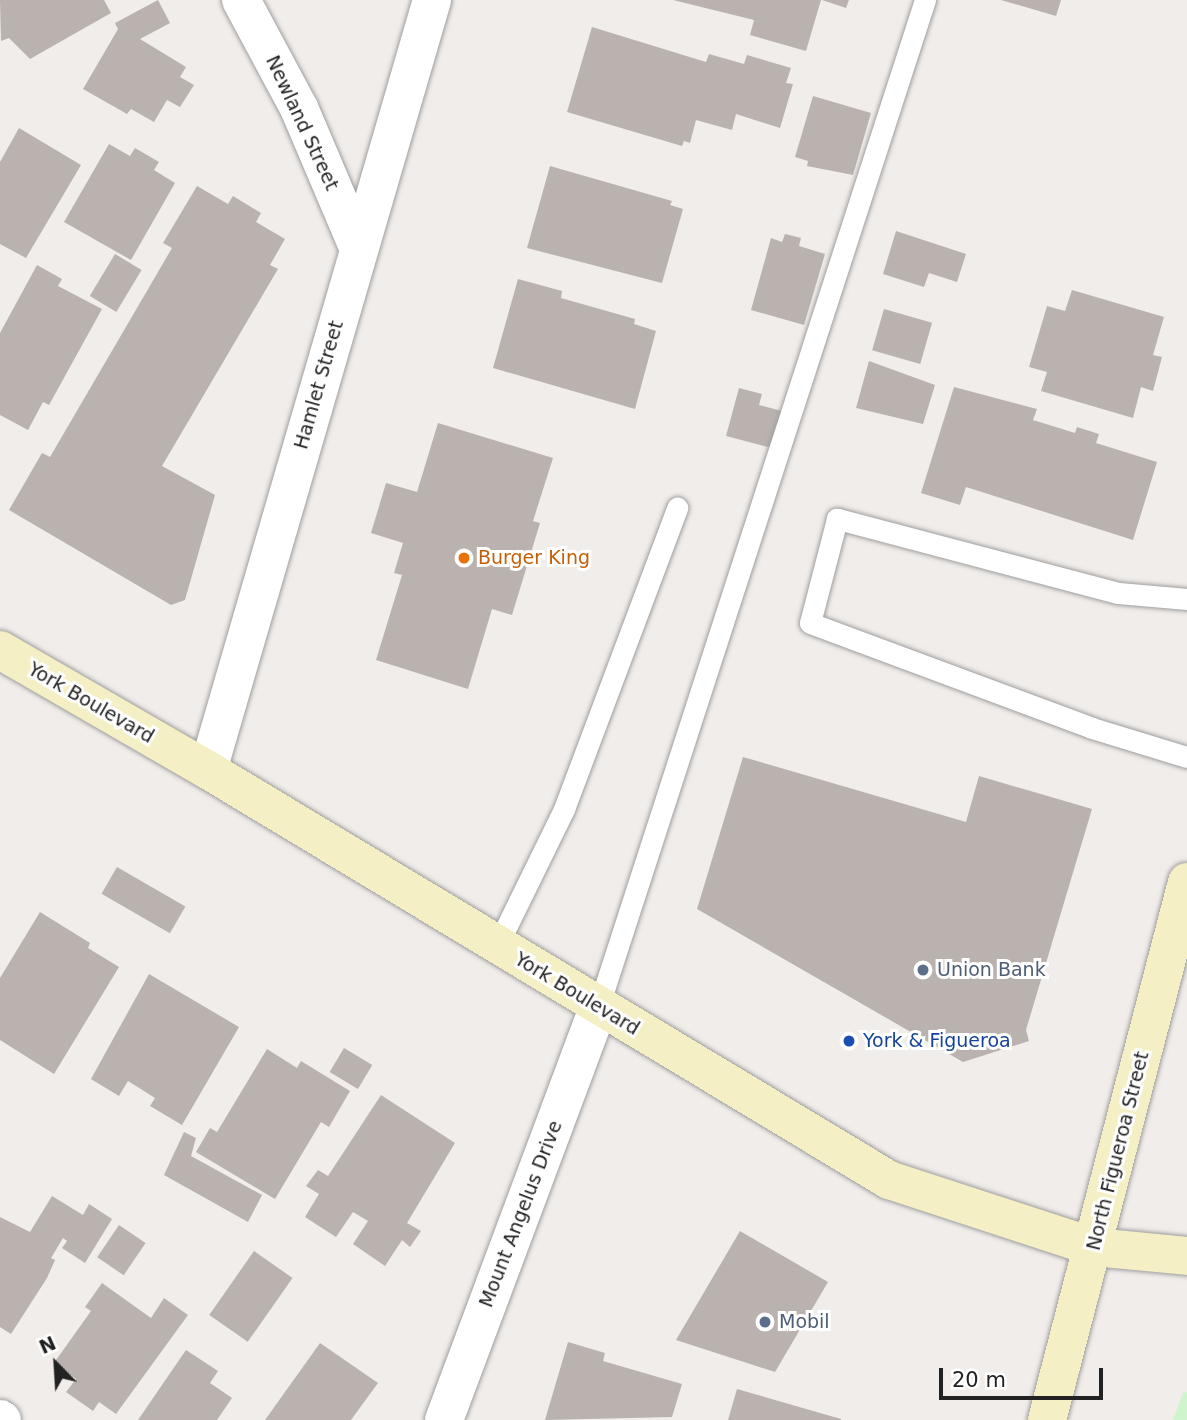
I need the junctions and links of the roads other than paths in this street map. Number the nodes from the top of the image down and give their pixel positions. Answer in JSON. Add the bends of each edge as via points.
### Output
{"nodes":[{"id":1,"x":241,"y":0,"type":"edge"},
{"id":2,"x":432,"y":0,"type":"edge"},
{"id":3,"x":925,"y":0,"type":"edge"},
{"id":4,"x":358,"y":247,"type":"junction"},
{"id":5,"x":677,"y":508,"type":"dead end"},
{"id":6,"x":1187,"y":598,"type":"edge"},
{"id":7,"x":0,"y":650,"type":"edge"},
{"id":8,"x":1187,"y":757,"type":"edge"},
{"id":9,"x":208,"y":770,"type":"junction"},
{"id":10,"x":1187,"y":882,"type":"edge"},
{"id":11,"x":497,"y":946,"type":"junction"},
{"id":12,"x":598,"y":1008,"type":"junction"},
{"id":13,"x":1094,"y":1247,"type":"junction"},
{"id":14,"x":1187,"y":1256,"type":"edge"},
{"id":15,"x":444,"y":1420,"type":"edge"},
{"id":16,"x":1047,"y":1420,"type":"edge"}],
"edges":[{"from":1,"to":4,"type":"street","name":"Newland Street","via":[[299,107]]},
{"from":2,"to":4,"type":"street","name":"Hamlet Street"},
{"from":3,"to":12,"type":"lane"},
{"from":4,"to":9,"type":"street","name":"Hamlet Street"},
{"from":5,"to":11,"type":"lane","via":[[564,809]]},
{"from":6,"to":8,"type":"lane","via":[[1118,593],[836,519],[810,622],[1092,728]]},
{"from":7,"to":9,"type":"main road","name":"York Boulevard"},
{"from":9,"to":11,"type":"main road","name":"York Boulevard"},
{"from":10,"to":13,"type":"main road","name":"North Figueroa Street"},
{"from":11,"to":12,"type":"main road","name":"York Boulevard"},
{"from":12,"to":13,"type":"main road","name":"York Boulevard","via":[[889,1180]]},
{"from":12,"to":15,"type":"street","name":"Mount Angelus Drive"},
{"from":13,"to":14,"type":"main road","name":"York Boulevard"},
{"from":13,"to":16,"type":"main road","name":"North Figueroa Street"}]}
